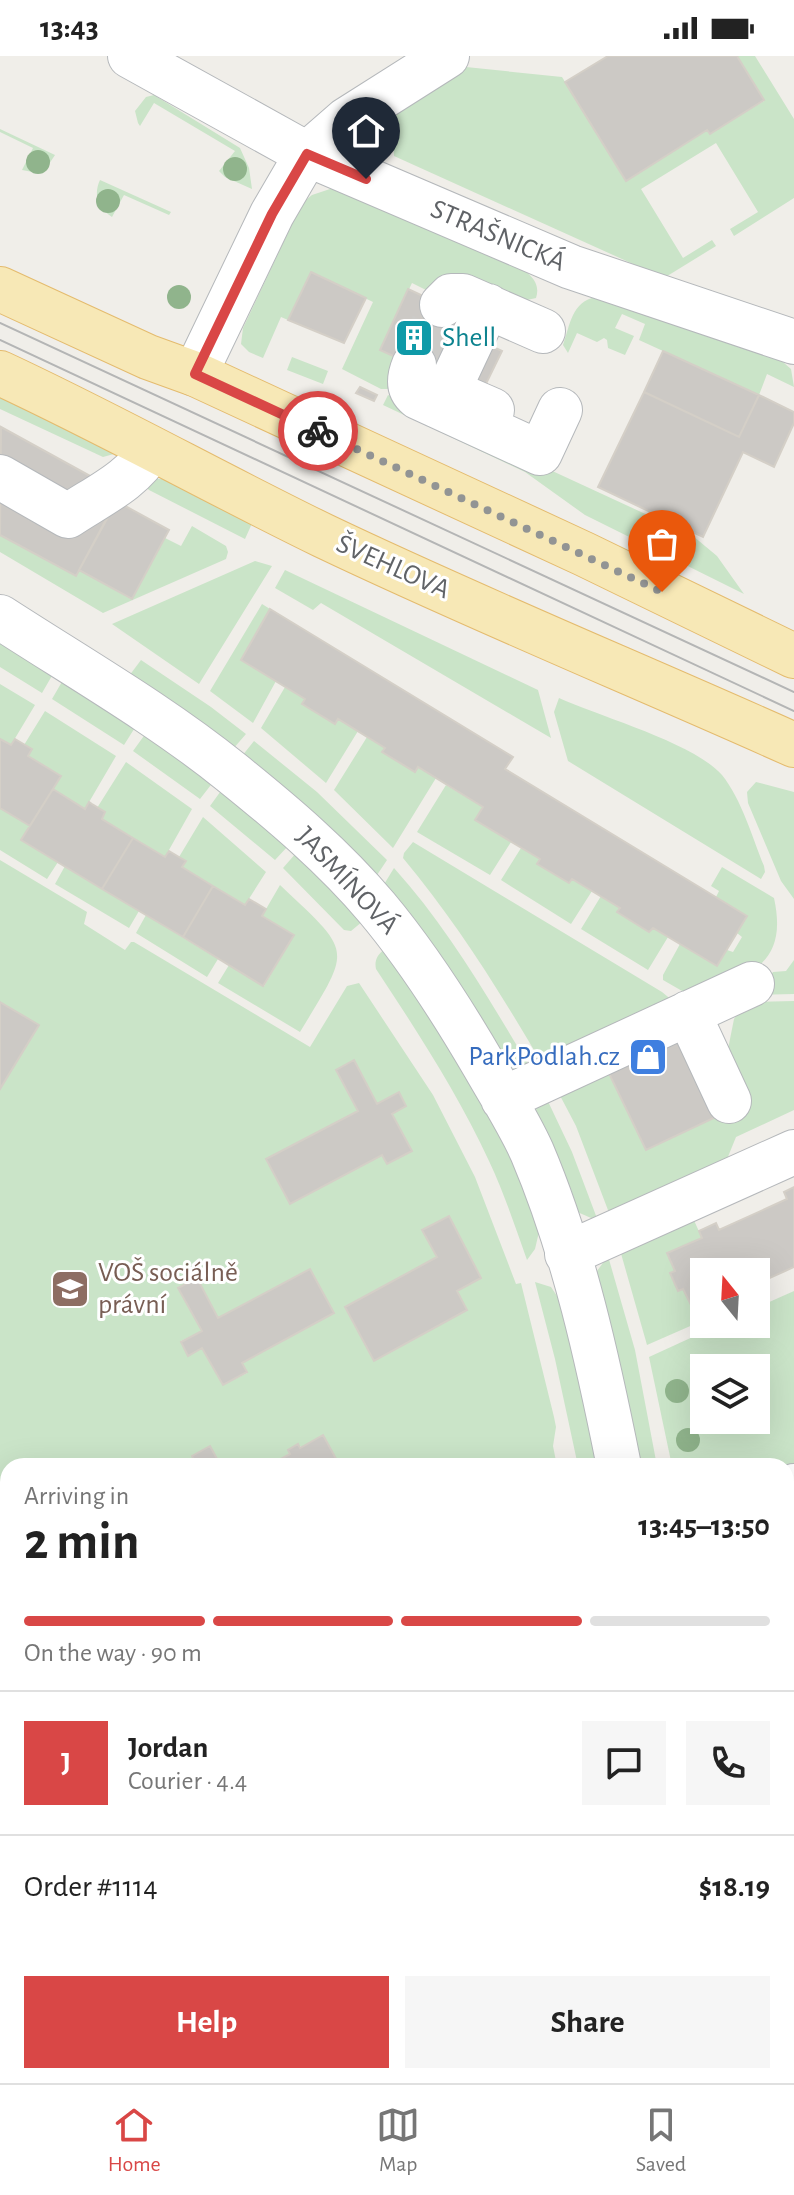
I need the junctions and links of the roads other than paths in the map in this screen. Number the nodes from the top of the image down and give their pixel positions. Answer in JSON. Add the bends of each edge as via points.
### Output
{"nodes":[{"id":1,"x":130,"y":56,"type":"edge"},
{"id":2,"x":447,"y":56,"type":"edge"},
{"id":3,"x":307,"y":154,"type":"junction"},
{"id":4,"x":0,"y":289,"type":"edge"},
{"id":5,"x":442,"y":305,"type":"dead end"},
{"id":6,"x":488,"y":306,"type":"junction"},
{"id":7,"x":543,"y":331,"type":"dead end"},
{"id":8,"x":794,"y":342,"type":"edge"},
{"id":9,"x":414,"y":365,"type":"tunnel mouth"},
{"id":10,"x":0,"y":373,"type":"edge"},
{"id":11,"x":195,"y":374,"type":"junction"},
{"id":12,"x":151,"y":449,"type":"junction"},
{"id":13,"x":0,"y":477,"type":"edge"},
{"id":14,"x":0,"y":617,"type":"edge"},
{"id":15,"x":794,"y":656,"type":"edge"},
{"id":16,"x":794,"y":745,"type":"edge"},
{"id":17,"x":752,"y":984,"type":"dead end"},
{"id":18,"x":688,"y":1013,"type":"junction"},
{"id":19,"x":503,"y":1099,"type":"junction"},
{"id":20,"x":729,"y":1101,"type":"dead end"},
{"id":21,"x":794,"y":1152,"type":"edge"},
{"id":22,"x":567,"y":1254,"type":"junction"},
{"id":23,"x":617,"y":1458,"type":"edge"}],
"edges":[{"from":1,"to":3,"type":"street","name":"STRAŠNICKÁ"},
{"from":2,"to":3,"type":"street","via":[[346,120]]},
{"from":3,"to":8,"type":"street","name":"STRAŠNICKÁ","via":[[571,267]]},
{"from":3,"to":11,"type":"street"},
{"from":4,"to":11,"type":"main road"},
{"from":5,"to":6,"type":"street","via":[[457,295]]},
{"from":6,"to":7,"type":"street"},
{"from":6,"to":9,"type":"street","via":[[448,391],[549,433],[418,397],[410,383]]},
{"from":10,"to":12,"type":"main road","name":"ŠVEHLOVA"},
{"from":11,"to":15,"type":"main road"},
{"from":12,"to":13,"type":"street","via":[[120,482],[68,516]]},
{"from":12,"to":16,"type":"main road","name":"ŠVEHLOVA","via":[[325,536]]},
{"from":14,"to":19,"type":"street","name":"JASMÍNOVÁ","via":[[178,733],[312,841],[404,942]]},
{"from":17,"to":18,"type":"street"},
{"from":18,"to":19,"type":"street"},
{"from":18,"to":20,"type":"street"},
{"from":19,"to":22,"type":"street","name":"JASMÍNOVÁ","via":[[531,1150]]},
{"from":21,"to":22,"type":"street"},
{"from":22,"to":23,"type":"street","name":"JASMÍNOVÁ"}]}
